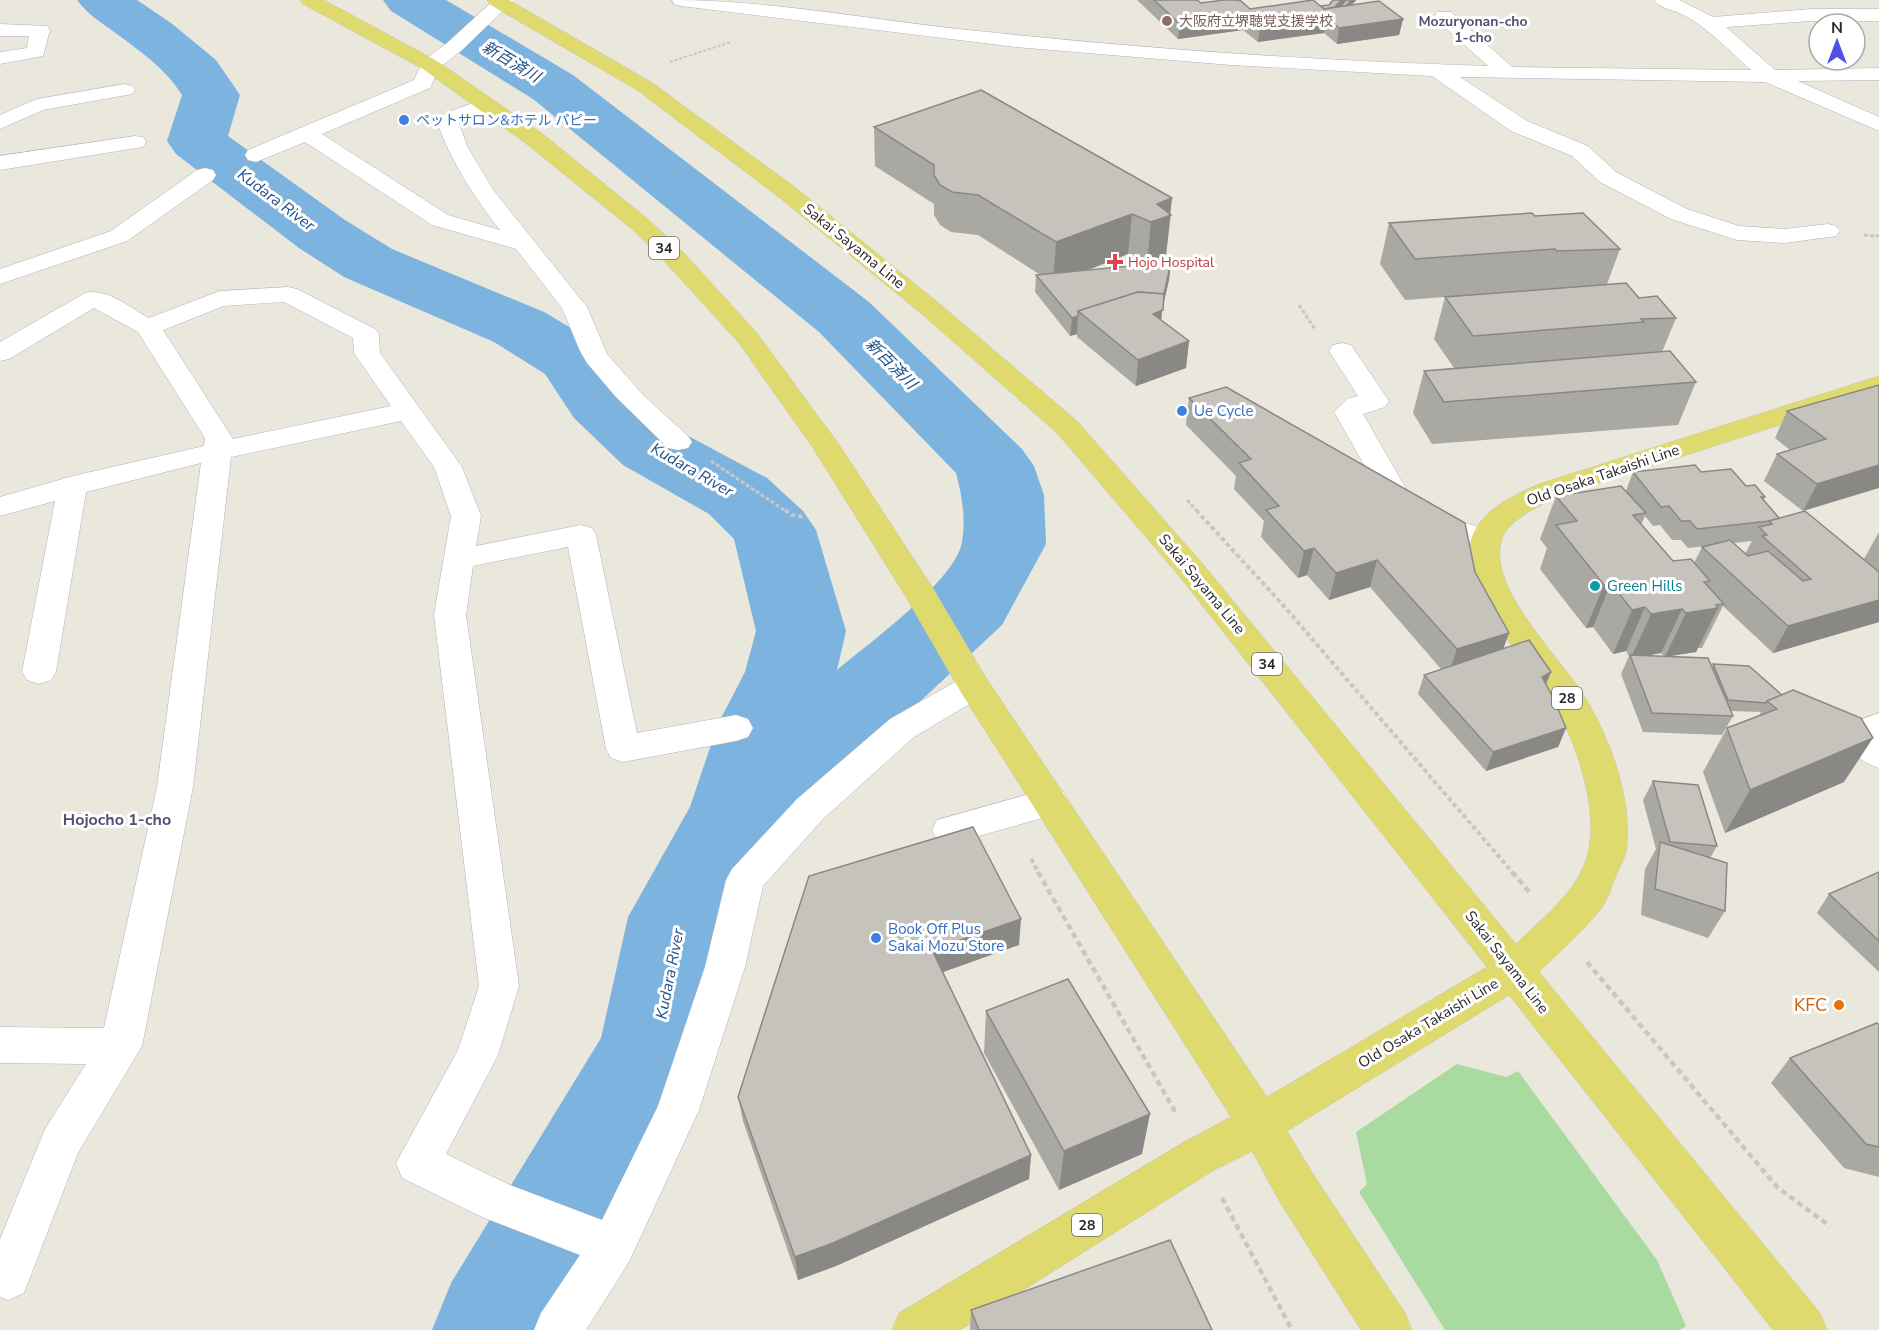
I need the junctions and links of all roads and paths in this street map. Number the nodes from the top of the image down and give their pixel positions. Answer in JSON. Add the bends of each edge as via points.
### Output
{"nodes":[{"id":1,"x":310,"y":0,"type":"edge"},
{"id":2,"x":681,"y":0,"type":"edge"},
{"id":3,"x":1663,"y":0,"type":"edge"},
{"id":4,"x":497,"y":6,"type":"edge"},
{"id":5,"x":1879,"y":15,"type":"edge"},
{"id":6,"x":1444,"y":16,"type":"dead end"},
{"id":7,"x":1709,"y":23,"type":"junction"},
{"id":8,"x":0,"y":30,"type":"edge"},
{"id":9,"x":0,"y":58,"type":"edge"},
{"id":10,"x":430,"y":64,"type":"junction"},
{"id":11,"x":1435,"y":69,"type":"junction"},
{"id":12,"x":1505,"y":71,"type":"junction"},
{"id":13,"x":1879,"y":74,"type":"edge"},
{"id":14,"x":1771,"y":76,"type":"junction"},
{"id":15,"x":125,"y":90,"type":"dead end"},
{"id":16,"x":488,"y":106,"type":"junction"},
{"id":17,"x":0,"y":123,"type":"edge"},
{"id":18,"x":1879,"y":125,"type":"edge"},
{"id":19,"x":307,"y":134,"type":"junction"},
{"id":20,"x":135,"y":142,"type":"dead end"},
{"id":21,"x":256,"y":155,"type":"dead end"},
{"id":22,"x":0,"y":163,"type":"edge"},
{"id":23,"x":204,"y":175,"type":"dead end"},
{"id":24,"x":1828,"y":231,"type":"dead end"},
{"id":25,"x":525,"y":244,"type":"junction"},
{"id":26,"x":0,"y":277,"type":"edge"},
{"id":27,"x":148,"y":327,"type":"junction"},
{"id":28,"x":6,"y":344,"type":"edge"},
{"id":29,"x":1342,"y":351,"type":"dead end"},
{"id":30,"x":1879,"y":385,"type":"edge"},
{"id":31,"x":408,"y":411,"type":"junction"},
{"id":32,"x":678,"y":442,"type":"joint"},
{"id":33,"x":218,"y":450,"type":"junction"},
{"id":34,"x":73,"y":485,"type":"junction"},
{"id":35,"x":0,"y":507,"type":"edge"},
{"id":36,"x":805,"y":517,"type":"dead end"},
{"id":37,"x":1486,"y":540,"type":"junction"},
{"id":38,"x":459,"y":559,"type":"junction"},
{"id":39,"x":39,"y":672,"type":"dead end"},
{"id":40,"x":967,"y":674,"type":"junction"},
{"id":41,"x":1879,"y":726,"type":"edge"},
{"id":42,"x":736,"y":728,"type":"dead end"},
{"id":43,"x":1879,"y":755,"type":"edge"},
{"id":44,"x":1051,"y":802,"type":"junction"},
{"id":45,"x":1006,"y":815,"type":"junction"},
{"id":46,"x":950,"y":830,"type":"dead end"},
{"id":47,"x":1594,"y":970,"type":"dead end"},
{"id":48,"x":1514,"y":971,"type":"junction"},
{"id":49,"x":0,"y":1045,"type":"edge"},
{"id":50,"x":121,"y":1046,"type":"junction"},
{"id":51,"x":1180,"y":1120,"type":"dead end"},
{"id":52,"x":1260,"y":1124,"type":"junction"},
{"id":53,"x":1221,"y":1197,"type":"dead end"},
{"id":54,"x":1830,"y":1226,"type":"dead end"},
{"id":55,"x":614,"y":1246,"type":"junction"},
{"id":56,"x":8,"y":1276,"type":"dead end"},
{"id":57,"x":558,"y":1330,"type":"edge"},
{"id":58,"x":916,"y":1330,"type":"edge"},
{"id":59,"x":1292,"y":1330,"type":"edge"},
{"id":60,"x":1388,"y":1330,"type":"edge"},
{"id":61,"x":1803,"y":1330,"type":"edge"}],
"edges":[{"from":1,"to":10,"type":"main road","number":"34"},
{"from":2,"to":11,"type":"street","via":[[1015,41],[1277,62]]},
{"from":3,"to":7,"type":"street"},
{"from":4,"to":10,"type":"street"},
{"from":4,"to":48,"type":"main road","name":"Sakai Sayama Line","number":"34","via":[[644,86],[789,193],[932,309],[1067,427],[1191,570]]},
{"from":5,"to":7,"type":"street","via":[[1811,15]]},
{"from":6,"to":12,"type":"street"},
{"from":7,"to":14,"type":"street"},
{"from":8,"to":9,"type":"street","via":[[40,30],[36,52]]},
{"from":10,"to":16,"type":"main road","number":"34"},
{"from":10,"to":19,"type":"street","via":[[423,84]]},
{"from":11,"to":12,"type":"street"},
{"from":11,"to":24,"type":"street","via":[[1519,126],[1580,151],[1608,177],[1680,214],[1737,233],[1785,236]]},
{"from":12,"to":14,"type":"street"},
{"from":13,"to":14,"type":"street"},
{"from":14,"to":18,"type":"street"},
{"from":15,"to":17,"type":"street","via":[[37,105]]},
{"from":16,"to":25,"type":"street","via":[[447,120],[453,142],[474,179]]},
{"from":16,"to":40,"type":"main road","number":"34","via":[[640,225],[748,338],[826,446]]},
{"from":19,"to":21,"type":"street"},
{"from":19,"to":25,"type":"street","via":[[440,220]]},
{"from":20,"to":22,"type":"street"},
{"from":23,"to":26,"type":"street","via":[[119,236]]},
{"from":25,"to":32,"type":"street","via":[[575,308],[595,355],[645,413]]},
{"from":27,"to":28,"type":"street","via":[[94,298]]},
{"from":27,"to":31,"type":"street","via":[[220,299],[288,294],[366,334],[367,353]]},
{"from":27,"to":33,"type":"street","via":[[219,438]]},
{"from":29,"to":37,"type":"street","via":[[1375,401],[1357,405],[1348,412],[1396,498],[1445,527]]},
{"from":30,"to":37,"type":"main road","name":"Old Osaka Takaishi Line","via":[[1549,490],[1515,506],[1491,529]]},
{"from":31,"to":33,"type":"street"},
{"from":31,"to":38,"type":"street","via":[[448,467],[466,516]]},
{"from":32,"to":36,"type":"path","via":[[792,515]]},
{"from":33,"to":34,"type":"street"},
{"from":33,"to":50,"type":"street","via":[[175,787]]},
{"from":34,"to":35,"type":"street"},
{"from":34,"to":39,"type":"street"},
{"from":37,"to":48,"type":"main road","name":"Old Osaka Takaishi Line","number":"28","via":[[1487,576],[1520,633],[1567,698],[1596,756],[1605,788],[1608,822],[1607,853],[1587,898]]},
{"from":38,"to":42,"type":"street","via":[[581,535],[623,749]]},
{"from":38,"to":55,"type":"street","via":[[450,615],[499,986],[477,1054],[418,1163],[498,1202]]},
{"from":40,"to":44,"type":"main road","number":"34"},
{"from":40,"to":55,"type":"street","via":[[810,809],[745,880],[725,967],[678,1110]]},
{"from":41,"to":43,"type":"street","via":[[1856,735]]},
{"from":44,"to":45,"type":"street"},
{"from":44,"to":52,"type":"main road","number":"34"},
{"from":45,"to":46,"type":"street"},
{"from":45,"to":51,"type":"path"},
{"from":47,"to":54,"type":"path","via":[[1778,1188]]},
{"from":48,"to":52,"type":"main road","name":"Old Osaka Takaishi Line","number":"28"},
{"from":48,"to":61,"type":"main road","name":"Sakai Sayama Line","number":"34"},
{"from":49,"to":50,"type":"street"},
{"from":50,"to":56,"type":"street","via":[[60,1143]]},
{"from":52,"to":58,"type":"main road","name":"Old Osaka Takaishi Line","number":"28","via":[[1199,1156]]},
{"from":52,"to":60,"type":"main road","number":"34"},
{"from":53,"to":59,"type":"path"},
{"from":55,"to":57,"type":"street"}]}
